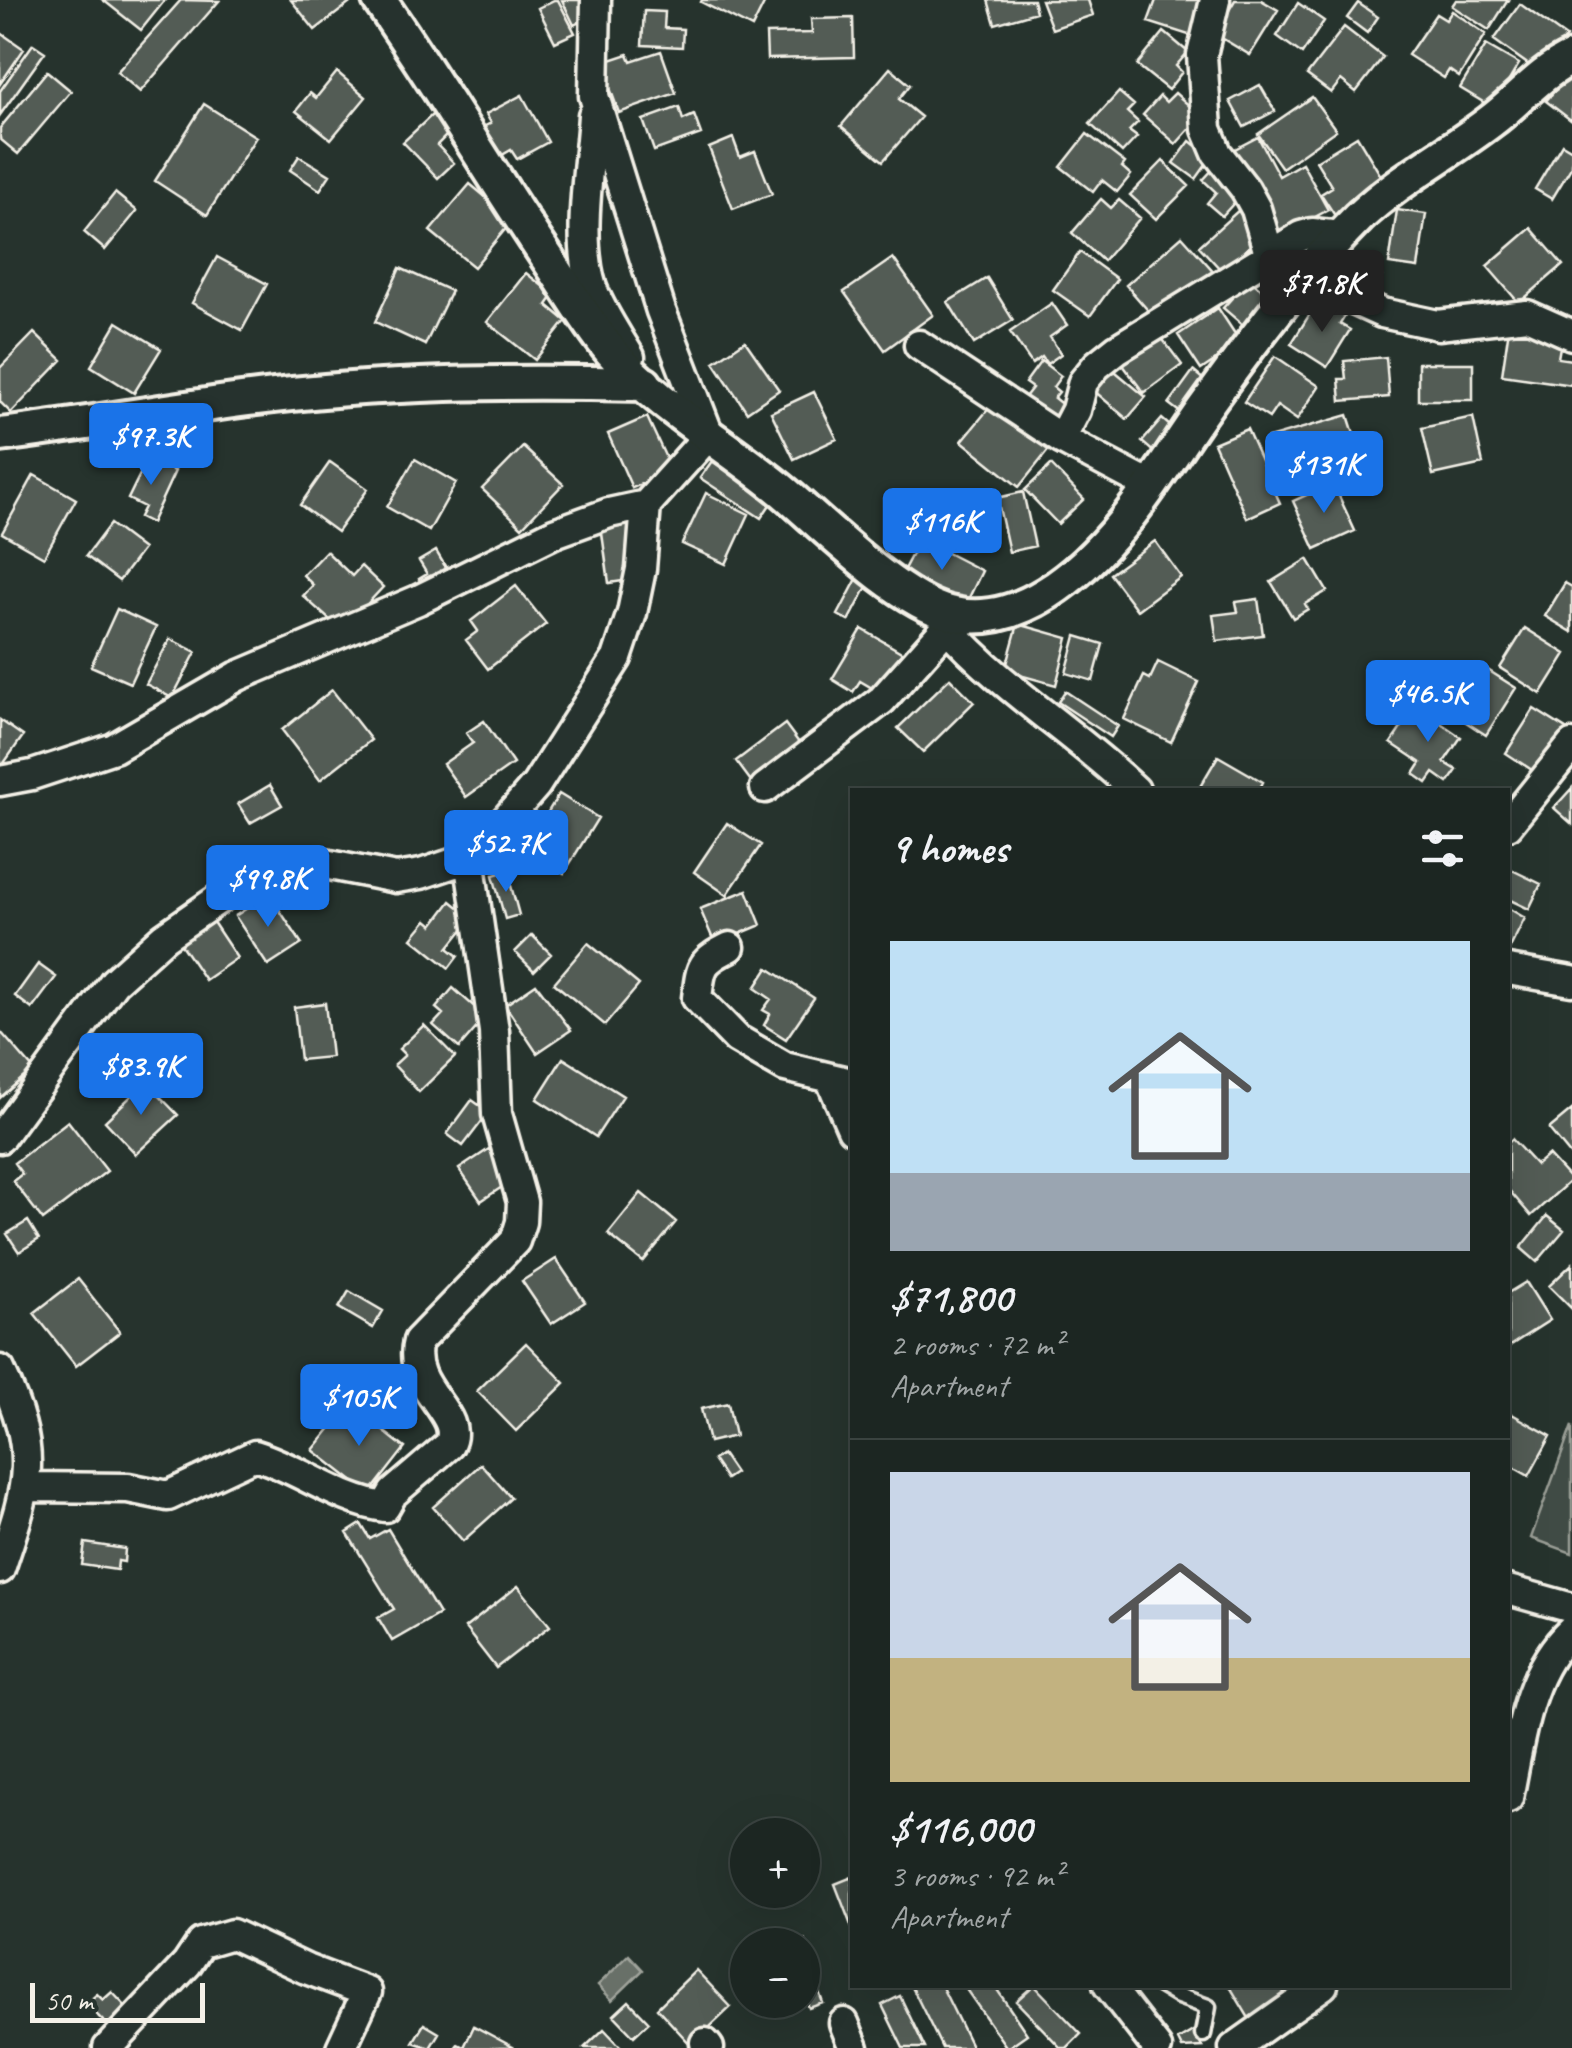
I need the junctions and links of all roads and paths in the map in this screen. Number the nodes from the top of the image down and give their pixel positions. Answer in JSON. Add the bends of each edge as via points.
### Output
{"nodes":[{"id":1,"x":378,"y":0,"type":"edge"},
{"id":2,"x":596,"y":0,"type":"edge"},
{"id":3,"x":1215,"y":0,"type":"edge"},
{"id":4,"x":1572,"y":58,"type":"edge"},
{"id":5,"x":594,"y":96,"type":"junction"},
{"id":6,"x":1342,"y":236,"type":"junction"},
{"id":7,"x":1270,"y":257,"type":"junction"},
{"id":8,"x":1308,"y":275,"type":"junction"},
{"id":9,"x":1572,"y":336,"type":"edge"},
{"id":10,"x":919,"y":345,"type":"dead end"},
{"id":11,"x":645,"y":384,"type":"junction"},
{"id":12,"x":709,"y":435,"type":"junction"},
{"id":13,"x":0,"y":436,"type":"edge"},
{"id":14,"x":1061,"y":439,"type":"junction"},
{"id":15,"x":1150,"y":486,"type":"junction"},
{"id":16,"x":646,"y":505,"type":"junction"},
{"id":17,"x":950,"y":620,"type":"junction"},
{"id":18,"x":1572,"y":745,"type":"edge"},
{"id":19,"x":0,"y":781,"type":"edge"},
{"id":20,"x":765,"y":788,"type":"dead end"},
{"id":21,"x":1133,"y":788,"type":"edge"},
{"id":22,"x":1510,"y":822,"type":"edge"},
{"id":23,"x":469,"y":858,"type":"junction"},
{"id":24,"x":730,"y":948,"type":"dead end"},
{"id":25,"x":1510,"y":970,"type":"edge"},
{"id":26,"x":1572,"y":980,"type":"edge"},
{"id":27,"x":842,"y":1080,"type":"edge"},
{"id":28,"x":850,"y":1119,"type":"edge"},
{"id":29,"x":0,"y":1138,"type":"edge"},
{"id":30,"x":0,"y":1370,"type":"edge"},
{"id":31,"x":26,"y":1487,"type":"junction"},
{"id":32,"x":0,"y":1569,"type":"edge"},
{"id":33,"x":1510,"y":1591,"type":"edge"},
{"id":34,"x":1572,"y":1608,"type":"edge"},
{"id":35,"x":1572,"y":1630,"type":"edge"},
{"id":36,"x":1510,"y":1789,"type":"edge"},
{"id":37,"x":1110,"y":1988,"type":"edge"},
{"id":38,"x":1165,"y":1988,"type":"edge"},
{"id":39,"x":1320,"y":1988,"type":"edge"},
{"id":40,"x":1204,"y":2034,"type":"dead end"},
{"id":41,"x":108,"y":2048,"type":"edge"},
{"id":42,"x":341,"y":2048,"type":"edge"},
{"id":43,"x":1158,"y":2048,"type":"edge"},
{"id":44,"x":1234,"y":2048,"type":"edge"}],
"edges":[{"from":1,"to":11,"type":"street","via":[[594,328]]},
{"from":2,"to":5,"type":"street"},
{"from":3,"to":7,"type":"street","via":[[1202,55],[1207,129],[1256,209]]},
{"from":4,"to":6,"type":"street","via":[[1375,204]]},
{"from":5,"to":11,"type":"street","via":[[587,268],[602,310]]},
{"from":5,"to":12,"type":"street","via":[[660,311]]},
{"from":6,"to":7,"type":"street","via":[[1300,236]]},
{"from":6,"to":8,"type":"street"},
{"from":7,"to":14,"type":"street","via":[[1097,365],[1083,382]]},
{"from":8,"to":9,"type":"street","via":[[1382,313],[1438,326],[1527,315]]},
{"from":8,"to":15,"type":"street"},
{"from":10,"to":14,"type":"street"},
{"from":11,"to":12,"type":"street"},
{"from":11,"to":13,"type":"street","via":[[372,387]]},
{"from":12,"to":16,"type":"street"},
{"from":12,"to":17,"type":"street"},
{"from":14,"to":15,"type":"street"},
{"from":15,"to":17,"type":"street","via":[[1071,578],[1034,601]]},
{"from":16,"to":19,"type":"street","via":[[554,534],[238,676],[114,748]]},
{"from":16,"to":23,"type":"street","via":[[641,568],[617,658],[536,785]]},
{"from":17,"to":20,"type":"street","via":[[882,700]]},
{"from":17,"to":21,"type":"street","via":[[975,656]]},
{"from":18,"to":22,"type":"street"},
{"from":23,"to":29,"type":"street","via":[[396,878],[309,861],[252,875],[114,982]]},
{"from":23,"to":31,"type":"street","via":[[494,1031],[497,1114],[522,1222],[515,1241],[418,1341],[417,1369],[453,1426],[449,1445],[393,1493],[386,1507],[363,1504],[256,1456],[168,1496],[128,1488]]},
{"from":24,"to":27,"type":"street","via":[[706,959],[697,998],[737,1039],[784,1066]]},
{"from":25,"to":26,"type":"street"},
{"from":27,"to":28,"type":"street"},
{"from":30,"to":31,"type":"street","via":[[24,1432]]},
{"from":31,"to":32,"type":"street"},
{"from":33,"to":34,"type":"street"},
{"from":35,"to":36,"type":"street","via":[[1531,1694]]},
{"from":37,"to":43,"type":"street"},
{"from":38,"to":40,"type":"lane","via":[[1208,2006]]},
{"from":39,"to":44,"type":"street"},
{"from":41,"to":42,"type":"street","via":[[202,1943],[232,1934],[367,1992]]}]}
